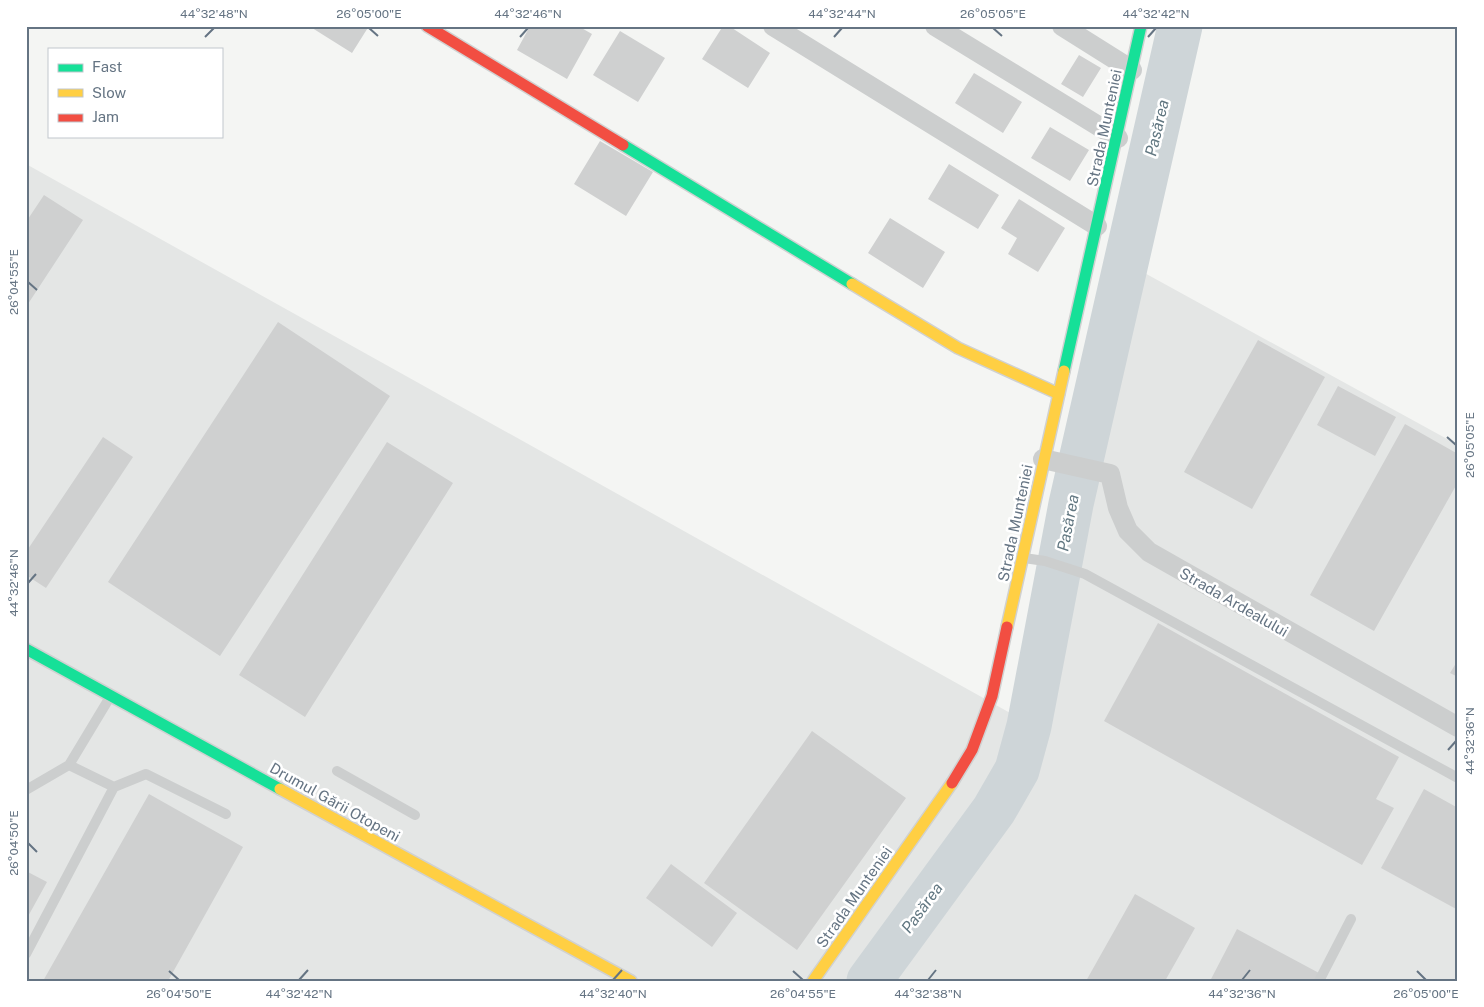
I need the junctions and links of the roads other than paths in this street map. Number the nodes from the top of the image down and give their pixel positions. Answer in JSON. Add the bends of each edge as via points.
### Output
{"nodes":[{"id":1,"x":427,"y":26,"type":"edge"},
{"id":2,"x":773,"y":26,"type":"edge"},
{"id":3,"x":935,"y":26,"type":"edge"},
{"id":4,"x":1062,"y":26,"type":"edge"},
{"id":5,"x":1141,"y":26,"type":"edge"},
{"id":6,"x":1132,"y":70,"type":"junction"},
{"id":7,"x":1118,"y":138,"type":"junction"},
{"id":8,"x":1097,"y":226,"type":"junction"},
{"id":9,"x":1059,"y":394,"type":"junction"},
{"id":10,"x":1051,"y":461,"type":"junction"},
{"id":11,"x":1024,"y":558,"type":"junction"},
{"id":12,"x":26,"y":649,"type":"edge"},
{"id":13,"x":110,"y":696,"type":"junction"},
{"id":14,"x":1458,"y":727,"type":"edge"},
{"id":15,"x":69,"y":765,"type":"junction"},
{"id":16,"x":337,"y":771,"type":"dead end"},
{"id":17,"x":1458,"y":778,"type":"edge"},
{"id":18,"x":114,"y":787,"type":"junction"},
{"id":19,"x":26,"y":790,"type":"edge"},
{"id":20,"x":226,"y":814,"type":"dead end"},
{"id":21,"x":416,"y":815,"type":"dead end"},
{"id":22,"x":1351,"y":919,"type":"dead end"},
{"id":23,"x":26,"y":954,"type":"edge"},
{"id":24,"x":631,"y":981,"type":"edge"},
{"id":25,"x":814,"y":981,"type":"edge"},
{"id":26,"x":1319,"y":981,"type":"edge"}],
"edges":[{"from":1,"to":9,"type":"street","via":[[958,348]]},
{"from":2,"to":8,"type":"street"},
{"from":3,"to":7,"type":"street"},
{"from":4,"to":6,"type":"street"},
{"from":5,"to":6,"type":"street","name":"Strada Munteniei"},
{"from":6,"to":7,"type":"street","name":"Strada Munteniei"},
{"from":7,"to":8,"type":"street","name":"Strada Munteniei"},
{"from":8,"to":9,"type":"street","name":"Strada Munteniei"},
{"from":9,"to":10,"type":"street","name":"Strada Munteniei"},
{"from":10,"to":11,"type":"street","name":"Strada Munteniei"},
{"from":10,"to":14,"type":"street","name":"Strada Ardealului","via":[[1110,474],[1118,508],[1128,531],[1149,552]]},
{"from":11,"to":17,"type":"lane","via":[[1085,574]]},
{"from":11,"to":25,"type":"street","name":"Strada Munteniei","via":[[992,696],[972,750],[947,792]]},
{"from":12,"to":13,"type":"street","name":"Drumul Gării Otopeni"},
{"from":13,"to":15,"type":"lane"},
{"from":13,"to":24,"type":"street","name":"Drumul Gării Otopeni"},
{"from":15,"to":18,"type":"lane"},
{"from":15,"to":19,"type":"lane"},
{"from":16,"to":21,"type":"lane"},
{"from":18,"to":20,"type":"lane","via":[[146,774]]},
{"from":18,"to":23,"type":"lane"},
{"from":22,"to":26,"type":"lane"}]}
